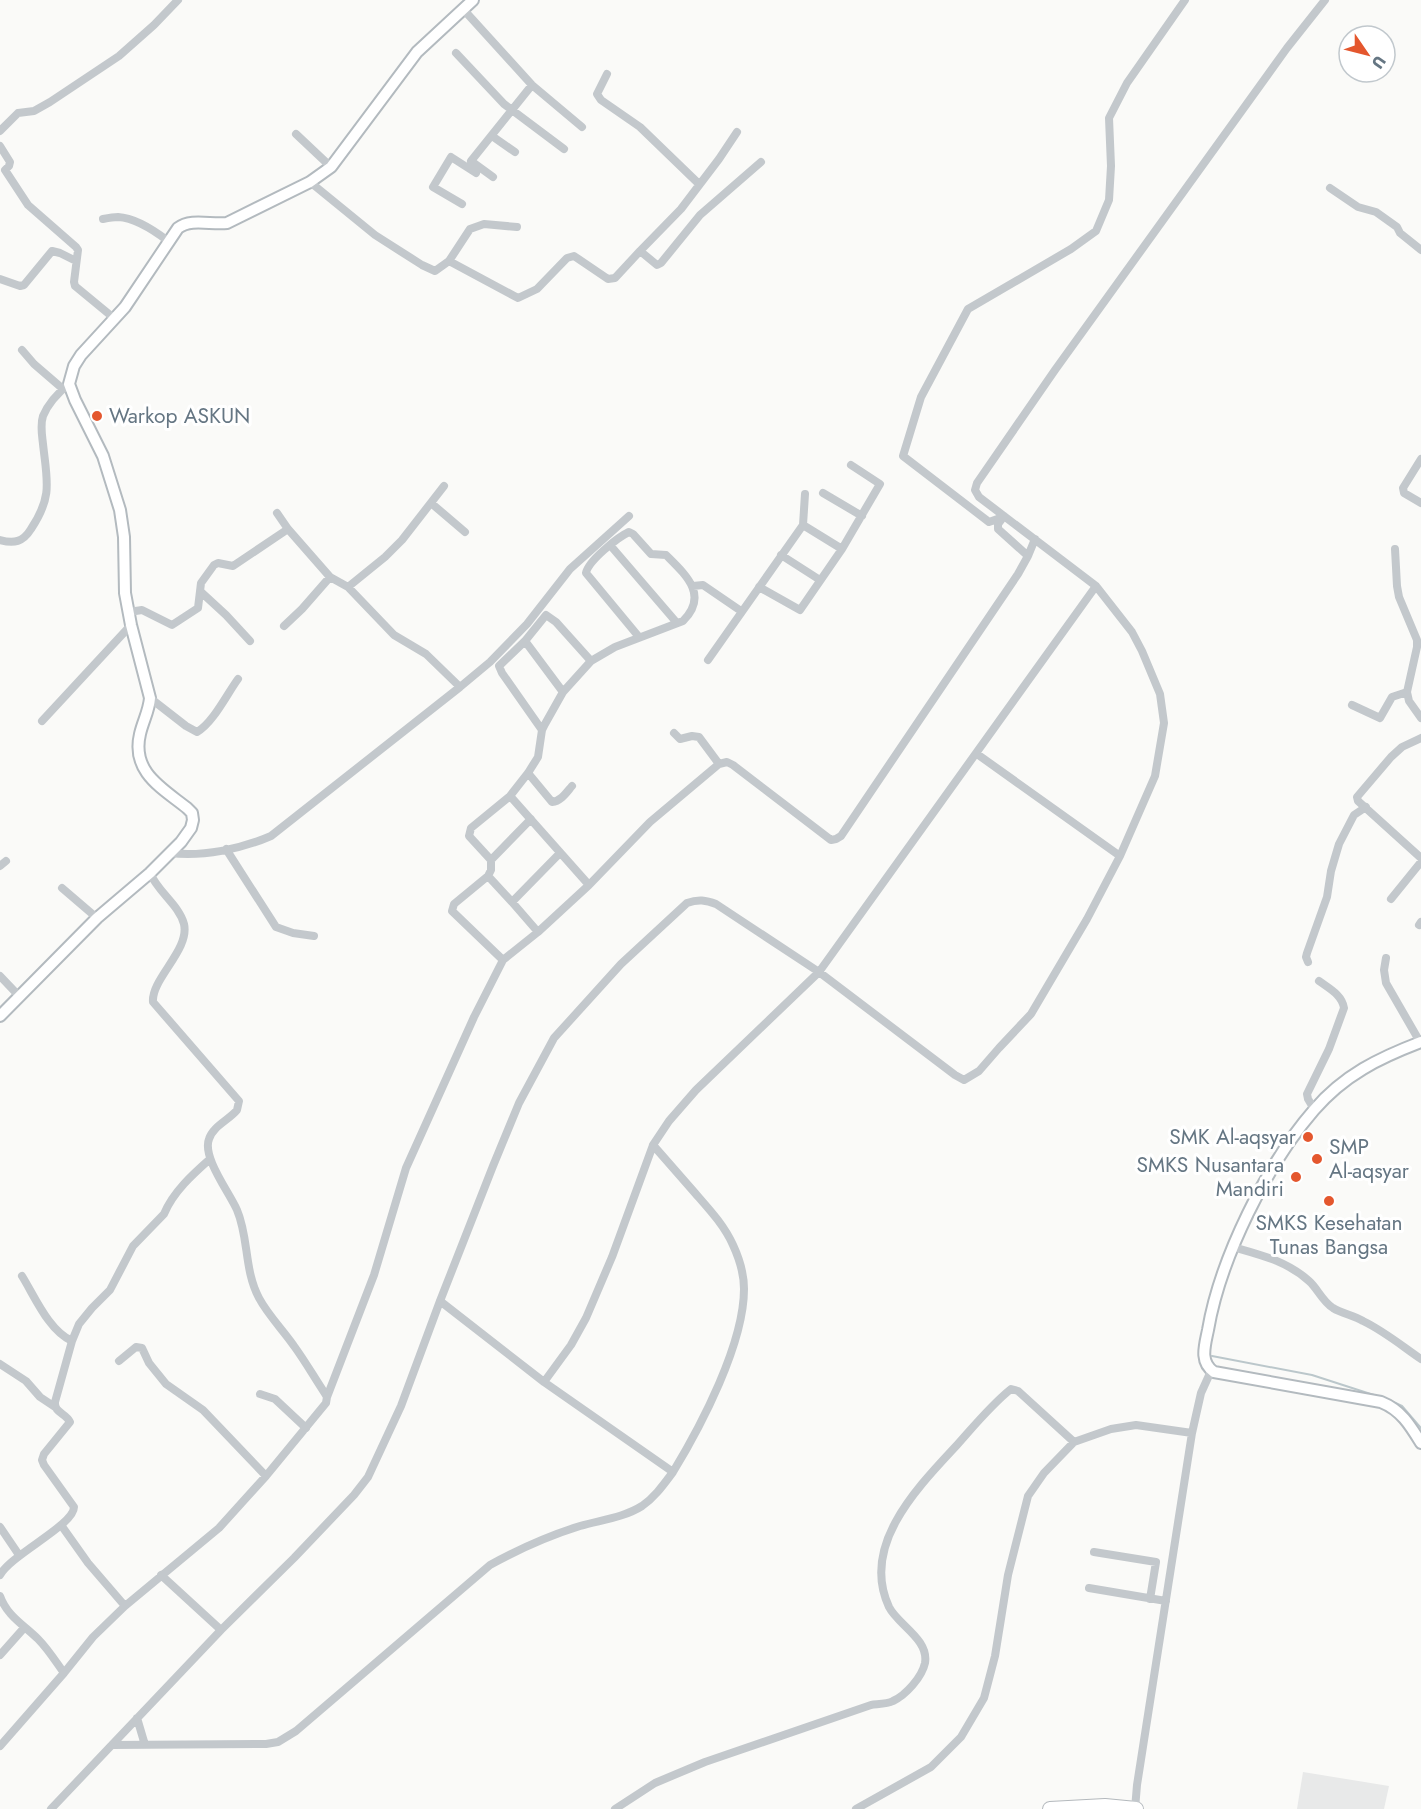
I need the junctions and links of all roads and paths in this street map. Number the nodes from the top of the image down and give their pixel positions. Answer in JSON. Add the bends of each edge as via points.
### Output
{"nodes":[{"id":1,"x":178,"y":0,"type":"edge"},
{"id":2,"x":473,"y":0,"type":"edge"},
{"id":3,"x":1185,"y":0,"type":"edge"},
{"id":4,"x":1325,"y":0,"type":"edge"},
{"id":5,"x":463,"y":9,"type":"junction"},
{"id":6,"x":456,"y":52,"type":"dead end"},
{"id":7,"x":607,"y":74,"type":"dead end"},
{"id":8,"x":532,"y":85,"type":"junction"},
{"id":9,"x":513,"y":110,"type":"junction"},
{"id":10,"x":582,"y":127,"type":"dead end"},
{"id":11,"x":0,"y":130,"type":"edge"},
{"id":12,"x":737,"y":132,"type":"dead end"},
{"id":13,"x":296,"y":134,"type":"dead end"},
{"id":14,"x":492,"y":136,"type":"junction"},
{"id":15,"x":0,"y":146,"type":"edge"},
{"id":16,"x":564,"y":149,"type":"dead end"},
{"id":17,"x":515,"y":152,"type":"dead end"},
{"id":18,"x":761,"y":162,"type":"dead end"},
{"id":19,"x":469,"y":164,"type":"junction"},
{"id":20,"x":329,"y":165,"type":"junction"},
{"id":21,"x":2,"y":171,"type":"edge"},
{"id":22,"x":476,"y":173,"type":"dead end"},
{"id":23,"x":493,"y":177,"type":"dead end"},
{"id":24,"x":310,"y":182,"type":"junction"},
{"id":25,"x":699,"y":184,"type":"junction"},
{"id":26,"x":1330,"y":188,"type":"dead end"},
{"id":27,"x":462,"y":204,"type":"dead end"},
{"id":28,"x":103,"y":219,"type":"dead end"},
{"id":29,"x":517,"y":227,"type":"dead end"},
{"id":30,"x":165,"y":239,"type":"junction"},
{"id":31,"x":1421,"y":250,"type":"edge"},
{"id":32,"x":639,"y":251,"type":"junction"},
{"id":33,"x":76,"y":261,"type":"junction"},
{"id":34,"x":449,"y":261,"type":"junction"},
{"id":35,"x":0,"y":279,"type":"edge"},
{"id":36,"x":111,"y":316,"type":"junction"},
{"id":37,"x":22,"y":351,"type":"dead end"},
{"id":38,"x":61,"y":385,"type":"junction"},
{"id":39,"x":1420,"y":464,"type":"edge"},
{"id":40,"x":851,"y":465,"type":"dead end"},
{"id":41,"x":444,"y":486,"type":"dead end"},
{"id":42,"x":823,"y":493,"type":"dead end"},
{"id":43,"x":805,"y":494,"type":"dead end"},
{"id":44,"x":431,"y":503,"type":"junction"},
{"id":45,"x":1421,"y":503,"type":"edge"},
{"id":46,"x":277,"y":513,"type":"dead end"},
{"id":47,"x":628,"y":516,"type":"dead end"},
{"id":48,"x":862,"y":516,"type":"junction"},
{"id":49,"x":1004,"y":516,"type":"junction"},
{"id":50,"x":803,"y":525,"type":"junction"},
{"id":51,"x":288,"y":529,"type":"junction"},
{"id":52,"x":465,"y":532,"type":"dead end"},
{"id":53,"x":1035,"y":539,"type":"junction"},
{"id":54,"x":0,"y":540,"type":"edge"},
{"id":55,"x":610,"y":545,"type":"junction"},
{"id":56,"x":842,"y":549,"type":"junction"},
{"id":57,"x":1395,"y":549,"type":"dead end"},
{"id":58,"x":781,"y":555,"type":"junction"},
{"id":59,"x":1028,"y":556,"type":"junction"},
{"id":60,"x":330,"y":577,"type":"junction"},
{"id":61,"x":820,"y":580,"type":"junction"},
{"id":62,"x":693,"y":586,"type":"junction"},
{"id":63,"x":1096,"y":586,"type":"junction"},
{"id":64,"x":348,"y":587,"type":"junction"},
{"id":65,"x":759,"y":587,"type":"junction"},
{"id":66,"x":201,"y":592,"type":"junction"},
{"id":67,"x":129,"y":612,"type":"junction"},
{"id":68,"x":741,"y":612,"type":"junction"},
{"id":69,"x":677,"y":623,"type":"junction"},
{"id":70,"x":131,"y":625,"type":"junction"},
{"id":71,"x":284,"y":626,"type":"dead end"},
{"id":72,"x":639,"y":637,"type":"junction"},
{"id":73,"x":249,"y":641,"type":"dead end"},
{"id":74,"x":525,"y":641,"type":"junction"},
{"id":75,"x":708,"y":660,"type":"dead end"},
{"id":76,"x":591,"y":661,"type":"junction"},
{"id":77,"x":238,"y":679,"type":"dead end"},
{"id":78,"x":460,"y":687,"type":"junction"},
{"id":79,"x":563,"y":692,"type":"junction"},
{"id":80,"x":1407,"y":692,"type":"junction"},
{"id":81,"x":150,"y":698,"type":"junction"},
{"id":82,"x":1352,"y":705,"type":"dead end"},
{"id":83,"x":1421,"y":718,"type":"edge"},
{"id":84,"x":42,"y":721,"type":"dead end"},
{"id":85,"x":542,"y":730,"type":"junction"},
{"id":86,"x":674,"y":733,"type":"dead end"},
{"id":87,"x":1421,"y":738,"type":"edge"},
{"id":88,"x":977,"y":754,"type":"junction"},
{"id":89,"x":718,"y":764,"type":"junction"},
{"id":90,"x":528,"y":773,"type":"junction"},
{"id":91,"x":572,"y":786,"type":"dead end"},
{"id":92,"x":510,"y":796,"type":"junction"},
{"id":93,"x":1366,"y":807,"type":"junction"},
{"id":94,"x":531,"y":819,"type":"junction"},
{"id":95,"x":226,"y":849,"type":"junction"},
{"id":96,"x":170,"y":853,"type":"junction"},
{"id":97,"x":560,"y":853,"type":"junction"},
{"id":98,"x":1120,"y":856,"type":"junction"},
{"id":99,"x":1421,"y":860,"type":"edge"},
{"id":100,"x":491,"y":861,"type":"junction"},
{"id":101,"x":150,"y":873,"type":"junction"},
{"id":102,"x":488,"y":876,"type":"junction"},
{"id":103,"x":589,"y":885,"type":"junction"},
{"id":104,"x":62,"y":888,"type":"dead end"},
{"id":105,"x":1391,"y":899,"type":"dead end"},
{"id":106,"x":512,"y":902,"type":"junction"},
{"id":107,"x":97,"y":918,"type":"junction"},
{"id":108,"x":538,"y":932,"type":"junction"},
{"id":109,"x":314,"y":936,"type":"dead end"},
{"id":110,"x":1386,"y":958,"type":"dead end"},
{"id":111,"x":502,"y":960,"type":"junction"},
{"id":112,"x":1308,"y":962,"type":"dead end"},
{"id":113,"x":819,"y":972,"type":"junction"},
{"id":114,"x":0,"y":975,"type":"edge"},
{"id":115,"x":1319,"y":981,"type":"dead end"},
{"id":116,"x":20,"y":997,"type":"junction"},
{"id":117,"x":0,"y":1016,"type":"edge"},
{"id":118,"x":1421,"y":1042,"type":"edge"},
{"id":119,"x":1314,"y":1109,"type":"junction"},
{"id":120,"x":653,"y":1145,"type":"junction"},
{"id":121,"x":210,"y":1159,"type":"junction"},
{"id":122,"x":1233,"y":1247,"type":"junction"},
{"id":123,"x":22,"y":1276,"type":"dead end"},
{"id":124,"x":440,"y":1301,"type":"junction"},
{"id":125,"x":72,"y":1341,"type":"junction"},
{"id":126,"x":1421,"y":1359,"type":"edge"},
{"id":127,"x":119,"y":1361,"type":"dead end"},
{"id":128,"x":0,"y":1364,"type":"edge"},
{"id":129,"x":1211,"y":1371,"type":"junction"},
{"id":130,"x":544,"y":1382,"type":"junction"},
{"id":131,"x":260,"y":1394,"type":"dead end"},
{"id":132,"x":327,"y":1397,"type":"junction"},
{"id":133,"x":55,"y":1407,"type":"junction"},
{"id":134,"x":306,"y":1428,"type":"junction"},
{"id":135,"x":1192,"y":1433,"type":"junction"},
{"id":136,"x":1074,"y":1442,"type":"junction"},
{"id":137,"x":1421,"y":1443,"type":"edge"},
{"id":138,"x":673,"y":1472,"type":"junction"},
{"id":139,"x":266,"y":1476,"type":"junction"},
{"id":140,"x":61,"y":1526,"type":"junction"},
{"id":141,"x":0,"y":1527,"type":"edge"},
{"id":142,"x":1094,"y":1552,"type":"dead end"},
{"id":143,"x":19,"y":1555,"type":"junction"},
{"id":144,"x":0,"y":1575,"type":"edge"},
{"id":145,"x":161,"y":1575,"type":"junction"},
{"id":146,"x":1089,"y":1588,"type":"dead end"},
{"id":147,"x":0,"y":1596,"type":"edge"},
{"id":148,"x":1150,"y":1599,"type":"junction"},
{"id":149,"x":1166,"y":1601,"type":"junction"},
{"id":150,"x":125,"y":1606,"type":"junction"},
{"id":151,"x":24,"y":1628,"type":"junction"},
{"id":152,"x":222,"y":1630,"type":"junction"},
{"id":153,"x":0,"y":1656,"type":"edge"},
{"id":154,"x":64,"y":1673,"type":"junction"},
{"id":155,"x":137,"y":1718,"type":"junction"},
{"id":156,"x":112,"y":1745,"type":"junction"},
{"id":157,"x":145,"y":1745,"type":"junction"},
{"id":158,"x":0,"y":1746,"type":"edge"},
{"id":159,"x":51,"y":1809,"type":"edge"},
{"id":160,"x":615,"y":1809,"type":"edge"},
{"id":161,"x":856,"y":1809,"type":"edge"},
{"id":162,"x":1050,"y":1809,"type":"edge"},
{"id":163,"x":1136,"y":1809,"type":"edge"}],
"edges":[{"from":1,"to":11,"type":"street","via":[[118,56],[50,102],[34,111],[18,113]]},
{"from":2,"to":5,"type":"street"},
{"from":3,"to":49,"type":"street","via":[[1128,82],[1109,118],[1109,200],[1096,231],[968,309],[921,397],[903,456],[989,522]]},
{"from":4,"to":49,"type":"street","via":[[977,483],[979,497]]},
{"from":5,"to":8,"type":"street"},
{"from":5,"to":20,"type":"street","via":[[417,51]]},
{"from":6,"to":9,"type":"street"},
{"from":7,"to":25,"type":"street","via":[[597,94],[601,100],[640,127]]},
{"from":8,"to":9,"type":"street"},
{"from":8,"to":10,"type":"street"},
{"from":9,"to":14,"type":"street"},
{"from":9,"to":16,"type":"street"},
{"from":12,"to":25,"type":"street"},
{"from":13,"to":20,"type":"street"},
{"from":14,"to":17,"type":"street"},
{"from":14,"to":19,"type":"street"},
{"from":15,"to":21,"type":"street","via":[[10,162]]},
{"from":18,"to":32,"type":"street","via":[[700,215],[661,263],[657,265]]},
{"from":19,"to":22,"type":"street"},
{"from":19,"to":23,"type":"street"},
{"from":19,"to":27,"type":"street","via":[[451,157],[433,187]]},
{"from":20,"to":24,"type":"street"},
{"from":21,"to":33,"type":"street","via":[[28,205],[76,247]]},
{"from":24,"to":30,"type":"street","via":[[227,223],[183,224]]},
{"from":24,"to":34,"type":"street","via":[[375,235],[422,266],[435,271]]},
{"from":25,"to":32,"type":"street","via":[[676,215]]},
{"from":26,"to":31,"type":"street","via":[[1358,207],[1376,212]]},
{"from":28,"to":30,"type":"street","via":[[135,221]]},
{"from":29,"to":34,"type":"street","via":[[484,224],[470,229]]},
{"from":30,"to":36,"type":"street","via":[[125,307]]},
{"from":32,"to":34,"type":"street","via":[[612,279],[574,256],[567,258],[533,291],[518,298]]},
{"from":33,"to":35,"type":"street","via":[[52,251],[24,285]]},
{"from":33,"to":36,"type":"street","via":[[75,286]]},
{"from":36,"to":38,"type":"street"},
{"from":37,"to":38,"type":"street"},
{"from":38,"to":54,"type":"street","via":[[43,416],[48,489],[44,504],[24,538],[11,543]]},
{"from":38,"to":67,"type":"street","via":[[75,400],[103,456],[120,510]]},
{"from":39,"to":45,"type":"street","via":[[1403,488],[1404,493]]},
{"from":40,"to":48,"type":"street","via":[[880,484]]},
{"from":41,"to":44,"type":"street"},
{"from":42,"to":48,"type":"street"},
{"from":43,"to":50,"type":"street"},
{"from":44,"to":52,"type":"street"},
{"from":44,"to":64,"type":"street","via":[[402,540]]},
{"from":46,"to":51,"type":"street"},
{"from":47,"to":78,"type":"street","via":[[570,570],[490,662]]},
{"from":48,"to":56,"type":"street"},
{"from":49,"to":53,"type":"street"},
{"from":49,"to":59,"type":"street","via":[[998,529]]},
{"from":50,"to":56,"type":"street"},
{"from":50,"to":58,"type":"street"},
{"from":51,"to":60,"type":"street"},
{"from":51,"to":66,"type":"street","via":[[233,566],[216,564],[201,583]]},
{"from":53,"to":59,"type":"street"},
{"from":53,"to":63,"type":"street"},
{"from":55,"to":62,"type":"street","via":[[626,533],[633,534],[651,554],[666,555]]},
{"from":55,"to":69,"type":"street"},
{"from":55,"to":72,"type":"street","via":[[589,564],[586,573]]},
{"from":56,"to":61,"type":"street"},
{"from":57,"to":80,"type":"street","via":[[1399,597],[1417,640]]},
{"from":58,"to":61,"type":"street"},
{"from":58,"to":65,"type":"street"},
{"from":59,"to":89,"type":"street","via":[[841,836],[831,840],[733,765]]},
{"from":60,"to":64,"type":"street"},
{"from":60,"to":71,"type":"street"},
{"from":61,"to":65,"type":"street","via":[[800,610]]},
{"from":62,"to":68,"type":"street","via":[[703,585]]},
{"from":62,"to":69,"type":"street","via":[[692,608]]},
{"from":63,"to":88,"type":"street"},
{"from":63,"to":98,"type":"street","via":[[1142,651],[1160,694],[1164,723],[1155,776]]},
{"from":64,"to":78,"type":"street","via":[[394,635],[426,654]]},
{"from":65,"to":68,"type":"street"},
{"from":66,"to":67,"type":"street","via":[[195,611],[175,624],[142,610]]},
{"from":66,"to":73,"type":"street"},
{"from":67,"to":70,"type":"street"},
{"from":68,"to":75,"type":"street"},
{"from":69,"to":72,"type":"street"},
{"from":70,"to":81,"type":"street"},
{"from":70,"to":84,"type":"street"},
{"from":72,"to":76,"type":"street"},
{"from":74,"to":76,"type":"street","via":[[546,615]]},
{"from":74,"to":79,"type":"street"},
{"from":74,"to":85,"type":"street","via":[[499,669]]},
{"from":76,"to":79,"type":"street"},
{"from":77,"to":81,"type":"street","via":[[197,732]]},
{"from":78,"to":95,"type":"street","via":[[271,836]]},
{"from":79,"to":85,"type":"street"},
{"from":80,"to":82,"type":"street","via":[[1392,697],[1380,718]]},
{"from":80,"to":83,"type":"street"},
{"from":81,"to":96,"type":"street","via":[[140,734],[139,760],[147,774],[192,813],[193,820]]},
{"from":85,"to":90,"type":"street","via":[[538,757]]},
{"from":86,"to":89,"type":"street","via":[[680,739],[699,737]]},
{"from":87,"to":93,"type":"street","via":[[1399,750],[1359,794],[1358,801]]},
{"from":88,"to":98,"type":"street"},
{"from":88,"to":113,"type":"street"},
{"from":89,"to":103,"type":"street","via":[[650,822]]},
{"from":90,"to":91,"type":"street","via":[[552,802]]},
{"from":90,"to":92,"type":"street"},
{"from":92,"to":94,"type":"street"},
{"from":92,"to":100,"type":"street","via":[[469,832]]},
{"from":93,"to":99,"type":"street"},
{"from":93,"to":112,"type":"street","via":[[1354,815],[1339,844],[1327,897],[1306,953]]},
{"from":94,"to":97,"type":"street"},
{"from":94,"to":100,"type":"street"},
{"from":95,"to":96,"type":"street"},
{"from":95,"to":109,"type":"street","via":[[276,927]]},
{"from":96,"to":101,"type":"street"},
{"from":97,"to":103,"type":"street"},
{"from":97,"to":106,"type":"street"},
{"from":98,"to":113,"type":"street","via":[[1031,1014],[979,1071],[964,1080]]},
{"from":99,"to":105,"type":"street"},
{"from":100,"to":102,"type":"street"},
{"from":101,"to":107,"type":"street"},
{"from":101,"to":121,"type":"street","via":[[179,912],[185,931],[153,1002],[239,1101],[237,1110],[209,1138]]},
{"from":102,"to":106,"type":"street"},
{"from":102,"to":111,"type":"street","via":[[454,904],[452,911]]},
{"from":103,"to":108,"type":"street"},
{"from":104,"to":107,"type":"street"},
{"from":106,"to":108,"type":"street"},
{"from":107,"to":116,"type":"street"},
{"from":108,"to":111,"type":"street"},
{"from":110,"to":118,"type":"street","via":[[1386,983]]},
{"from":111,"to":132,"type":"street","via":[[406,1168],[374,1275]]},
{"from":113,"to":120,"type":"street","via":[[696,1090]]},
{"from":113,"to":124,"type":"street","via":[[716,904],[706,900],[687,903],[621,964],[554,1038],[519,1103]]},
{"from":114,"to":116,"type":"street"},
{"from":115,"to":119,"type":"street","via":[[1337,994],[1344,1008],[1307,1094]]},
{"from":116,"to":117,"type":"street"},
{"from":118,"to":119,"type":"street","via":[[1358,1071]]},
{"from":119,"to":122,"type":"street","via":[[1258,1194]]},
{"from":120,"to":130,"type":"street","via":[[586,1318]]},
{"from":120,"to":138,"type":"street","via":[[721,1222],[733,1245],[744,1287],[733,1344],[704,1414]]},
{"from":121,"to":125,"type":"street","via":[[189,1178],[164,1214],[133,1246],[110,1290],[79,1324]]},
{"from":121,"to":132,"type":"street","via":[[240,1216],[254,1287]]},
{"from":122,"to":126,"type":"street","via":[[1289,1266],[1312,1283],[1333,1307],[1376,1328]]},
{"from":122,"to":129,"type":"street","via":[[1211,1310],[1204,1354]]},
{"from":123,"to":125,"type":"street","via":[[53,1328]]},
{"from":124,"to":130,"type":"street"},
{"from":124,"to":152,"type":"street","via":[[401,1406],[368,1477]]},
{"from":125,"to":133,"type":"street"},
{"from":127,"to":139,"type":"street","via":[[136,1347],[142,1348],[166,1384],[202,1410]]},
{"from":128,"to":133,"type":"street"},
{"from":129,"to":135,"type":"street","via":[[1201,1393]]},
{"from":129,"to":137,"type":"street","via":[[1382,1402],[1396,1409]]},
{"from":130,"to":138,"type":"street"},
{"from":131,"to":134,"type":"street","via":[[275,1399]]},
{"from":132,"to":134,"type":"street"},
{"from":133,"to":140,"type":"street","via":[[70,1422],[42,1460],[74,1507],[71,1517]]},
{"from":134,"to":139,"type":"street"},
{"from":135,"to":136,"type":"street","via":[[1136,1425]]},
{"from":135,"to":149,"type":"street"},
{"from":136,"to":160,"type":"street","via":[[1011,1389],[940,1463],[899,1515],[881,1570],[882,1591],[890,1610],[922,1648],[925,1662],[907,1691],[892,1701],[705,1762],[655,1784]]},
{"from":136,"to":161,"type":"street","via":[[1028,1496],[984,1698],[962,1737],[932,1767]]},
{"from":138,"to":157,"type":"street","via":[[657,1493],[624,1515],[525,1546],[490,1565],[296,1731],[278,1742]]},
{"from":139,"to":145,"type":"street","via":[[219,1528]]},
{"from":140,"to":143,"type":"street"},
{"from":140,"to":150,"type":"street"},
{"from":141,"to":143,"type":"street"},
{"from":142,"to":148,"type":"street","via":[[1156,1562]]},
{"from":143,"to":144,"type":"street"},
{"from":145,"to":150,"type":"street"},
{"from":145,"to":152,"type":"street"},
{"from":146,"to":148,"type":"street"},
{"from":147,"to":151,"type":"street"},
{"from":148,"to":149,"type":"street"},
{"from":149,"to":163,"type":"street"},
{"from":150,"to":154,"type":"street"},
{"from":151,"to":153,"type":"street"},
{"from":151,"to":154,"type":"street","via":[[37,1637]]},
{"from":152,"to":155,"type":"street"},
{"from":154,"to":158,"type":"street"},
{"from":155,"to":156,"type":"street"},
{"from":155,"to":157,"type":"street"},
{"from":156,"to":157,"type":"street"},
{"from":156,"to":159,"type":"street"},
{"from":162,"to":163,"type":"highway"}]}
